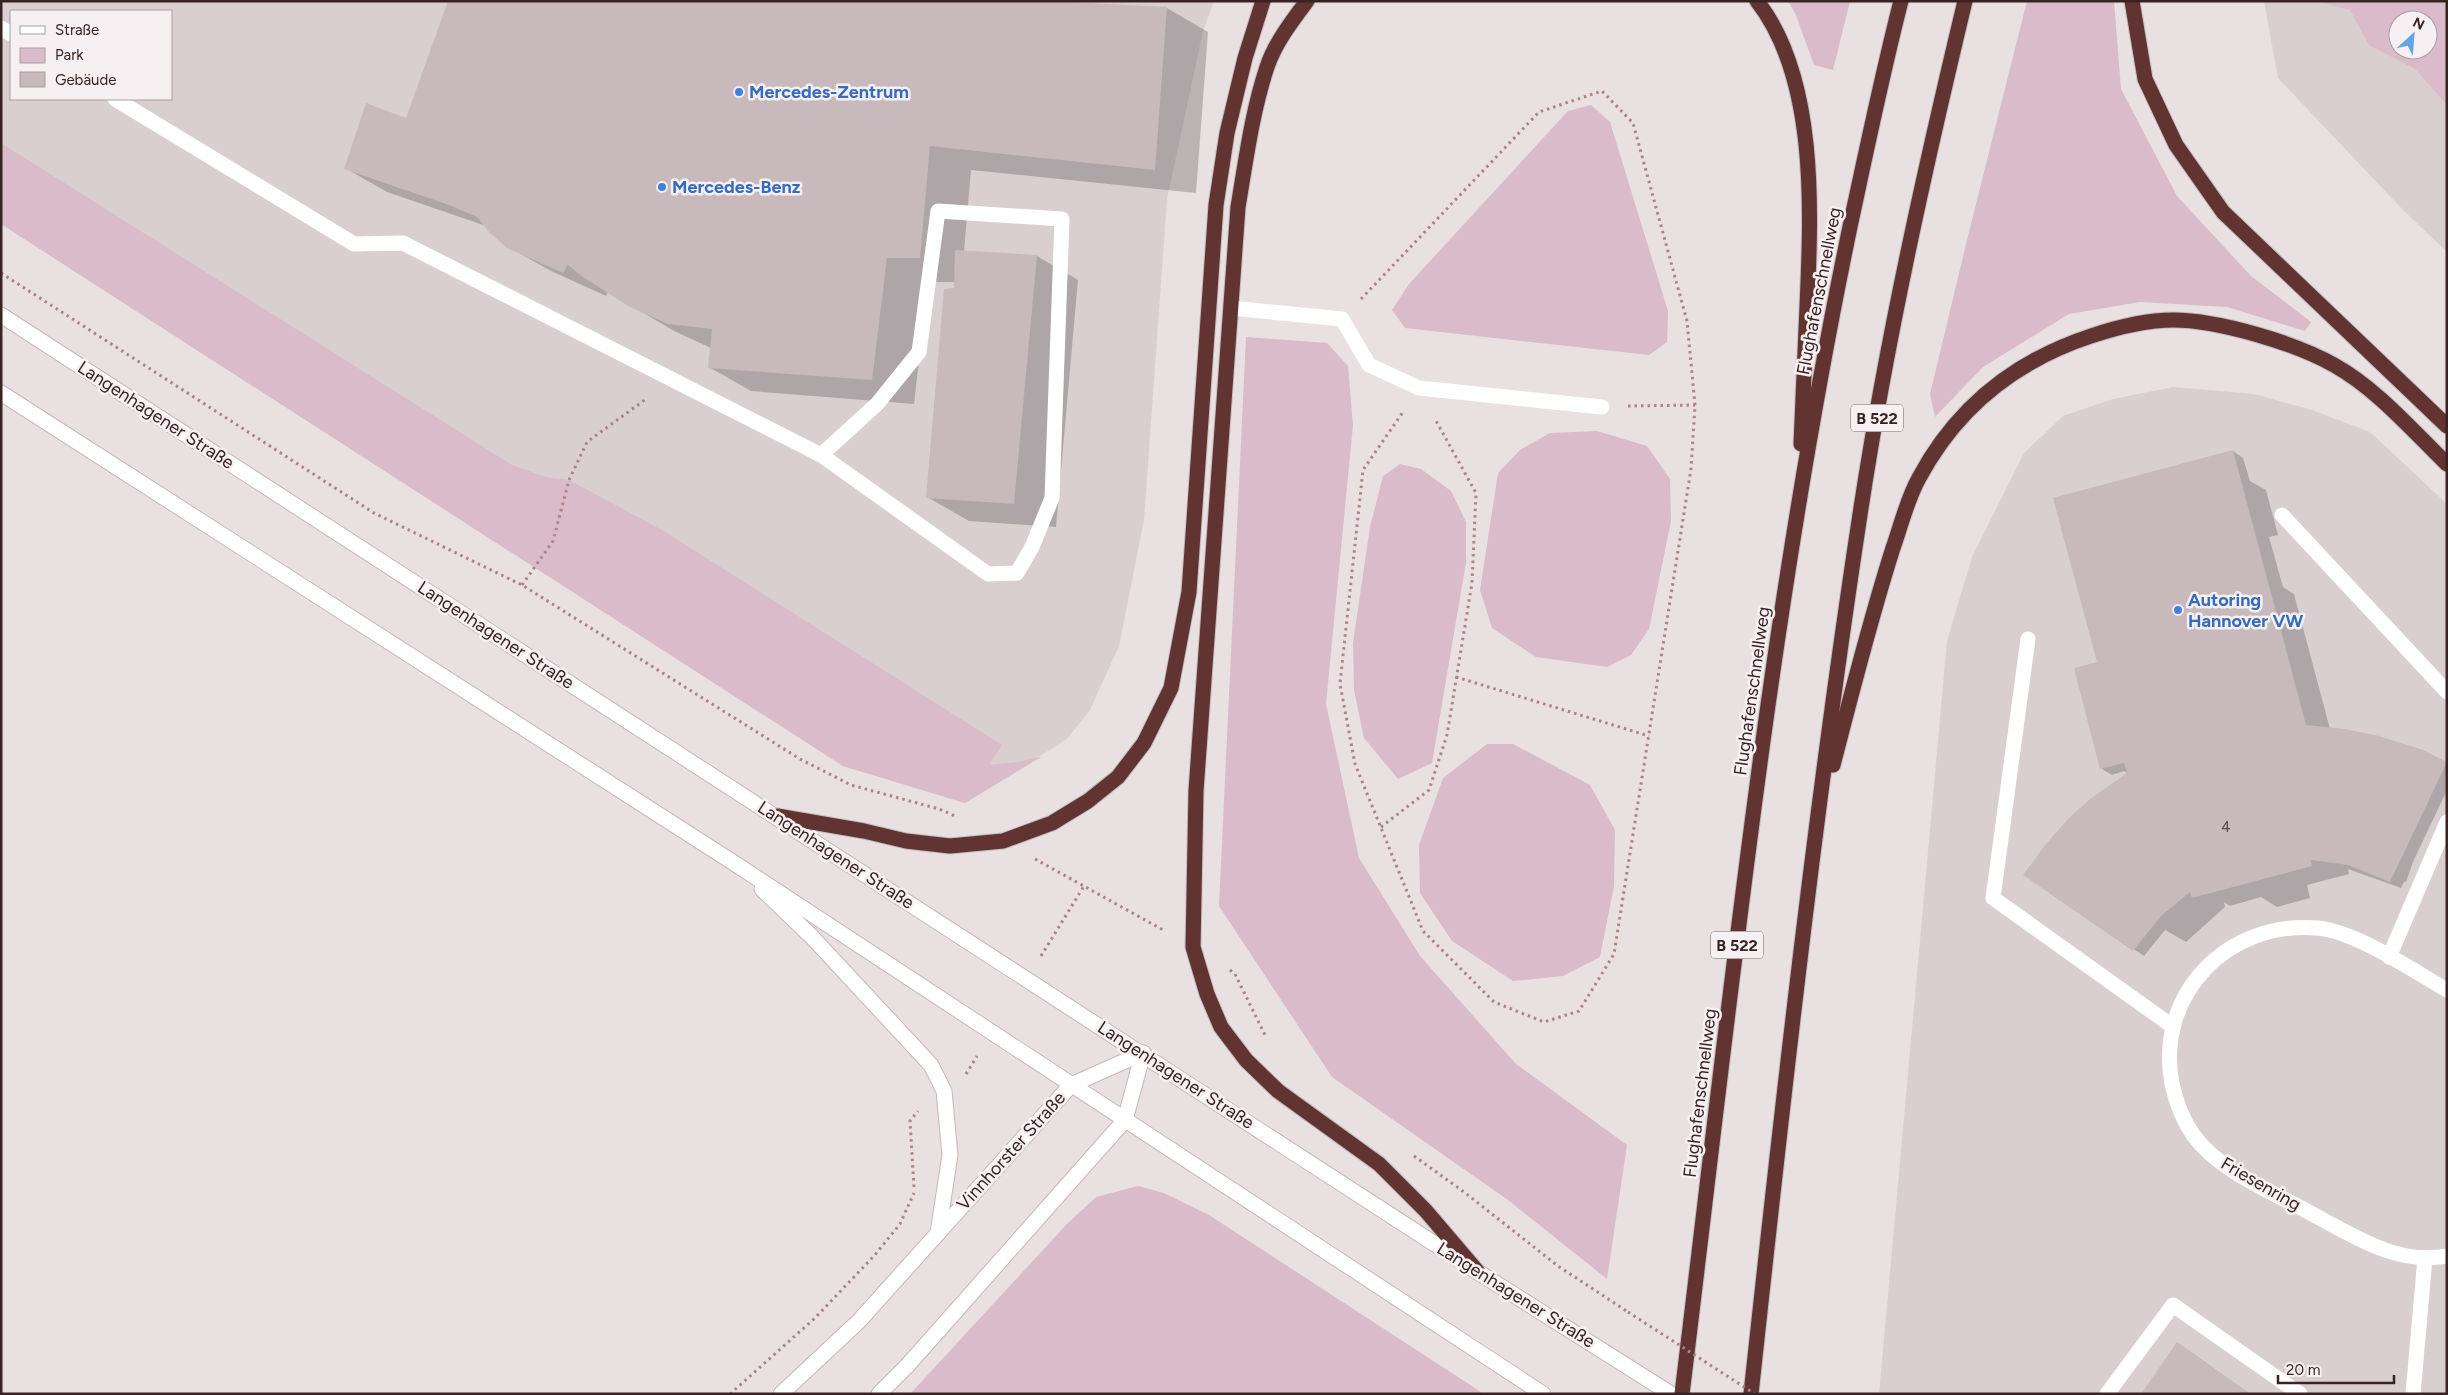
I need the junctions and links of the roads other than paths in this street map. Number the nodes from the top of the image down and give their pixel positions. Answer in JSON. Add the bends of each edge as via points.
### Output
{"nodes":[{"id":1,"x":1262,"y":1,"type":"edge"},
{"id":2,"x":1307,"y":1,"type":"edge"},
{"id":3,"x":1757,"y":1,"type":"edge"},
{"id":4,"x":1901,"y":1,"type":"edge"},
{"id":5,"x":1965,"y":1,"type":"edge"},
{"id":6,"x":2132,"y":1,"type":"edge"},
{"id":7,"x":117,"y":100,"type":"edge"},
{"id":8,"x":1230,"y":308,"type":"junction"},
{"id":9,"x":1,"y":315,"type":"edge"},
{"id":10,"x":1,"y":393,"type":"edge"},
{"id":11,"x":1602,"y":407,"type":"road end"},
{"id":12,"x":2447,"y":426,"type":"edge"},
{"id":13,"x":821,"y":455,"type":"junction"},
{"id":14,"x":2447,"y":464,"type":"edge"},
{"id":15,"x":1798,"y":498,"type":"junction"},
{"id":16,"x":2282,"y":515,"type":"dead end"},
{"id":17,"x":2028,"y":639,"type":"dead end"},
{"id":18,"x":2447,"y":692,"type":"edge"},
{"id":19,"x":777,"y":816,"type":"junction"},
{"id":20,"x":2447,"y":822,"type":"edge"},
{"id":21,"x":1815,"y":839,"type":"junction"},
{"id":22,"x":734,"y":863,"type":"junction"},
{"id":23,"x":2389,"y":957,"type":"junction"},
{"id":24,"x":2447,"y":990,"type":"edge"},
{"id":25,"x":2172,"y":1026,"type":"junction"},
{"id":26,"x":1143,"y":1053,"type":"junction"},
{"id":27,"x":1071,"y":1085,"type":"junction"},
{"id":28,"x":1125,"y":1120,"type":"junction"},
{"id":29,"x":938,"y":1232,"type":"junction"},
{"id":30,"x":2447,"y":1256,"type":"edge"},
{"id":31,"x":2425,"y":1258,"type":"junction"},
{"id":32,"x":1478,"y":1272,"type":"junction"},
{"id":33,"x":781,"y":1394,"type":"edge"},
{"id":34,"x":879,"y":1394,"type":"edge"},
{"id":35,"x":1543,"y":1394,"type":"edge"},
{"id":36,"x":1671,"y":1394,"type":"edge"},
{"id":37,"x":1682,"y":1394,"type":"edge"},
{"id":38,"x":1753,"y":1394,"type":"edge"},
{"id":39,"x":2107,"y":1394,"type":"edge"},
{"id":40,"x":2300,"y":1394,"type":"edge"},
{"id":41,"x":2413,"y":1394,"type":"edge"}],
"edges":[{"from":1,"to":19,"type":"highway","via":[[1227,133],[1216,205],[1189,592],[1171,688],[1144,743],[1118,777],[1088,801],[1052,823],[1003,841],[942,845]]},
{"from":2,"to":8,"type":"highway","via":[[1290,24],[1268,66],[1250,136],[1238,207]]},
{"from":3,"to":15,"type":"highway","via":[[1789,57],[1802,113],[1807,166],[1810,224]]},
{"from":4,"to":15,"type":"highway","name":"Flughafenschnellweg","number":"B 522","via":[[1836,298]]},
{"from":5,"to":21,"type":"highway","number":"B 522","via":[[1897,307],[1861,506]]},
{"from":6,"to":12,"type":"highway","via":[[2144,79],[2176,146],[2223,212]]},
{"from":7,"to":13,"type":"main road","via":[[354,244],[403,243]]},
{"from":8,"to":11,"type":"main road","via":[[1342,319],[1370,365],[1419,388]]},
{"from":8,"to":32,"type":"highway","via":[[1196,791],[1193,947],[1221,1027],[1246,1060],[1278,1091],[1379,1164],[1426,1211]]},
{"from":9,"to":19,"type":"main road","name":"Langenhagener Straße"},
{"from":10,"to":22,"type":"main road"},
{"from":13,"to":13,"type":"main road","via":[[988,574],[1017,573],[1032,547],[1052,498],[1062,219],[938,211],[919,352],[877,404]]},
{"from":14,"to":21,"type":"highway","via":[[2371,391],[2334,366],[2284,343],[2229,328],[2174,320],[2124,325],[2073,342],[2024,364],[1982,396],[1949,432],[1918,479],[1872,612]]},
{"from":15,"to":37,"type":"highway","name":"Flughafenschnellweg","number":"B 522","via":[[1752,828]]},
{"from":16,"to":18,"type":"main road"},
{"from":17,"to":25,"type":"main road","via":[[1993,898]]},
{"from":19,"to":26,"type":"main road","name":"Langenhagener Straße"},
{"from":20,"to":23,"type":"main road"},
{"from":21,"to":38,"type":"highway","number":"B 522"},
{"from":22,"to":27,"type":"main road"},
{"from":22,"to":29,"type":"main road","via":[[812,937],[931,1065],[944,1091],[950,1155]]},
{"from":23,"to":24,"type":"main road","name":"Friesenring"},
{"from":23,"to":25,"type":"main road","name":"Friesenring","via":[[2356,940],[2319,928],[2281,928],[2244,940],[2212,961],[2187,990]]},
{"from":25,"to":31,"type":"main road","name":"Friesenring","via":[[2168,1064],[2176,1102],[2194,1136],[2221,1164],[2374,1247],[2408,1257]]},
{"from":26,"to":27,"type":"main road","name":"Vinnhorster Straße"},
{"from":26,"to":28,"type":"main road"},
{"from":26,"to":32,"type":"main road","name":"Langenhagener Straße"},
{"from":27,"to":28,"type":"main road"},
{"from":27,"to":29,"type":"main road","name":"Vinnhorster Straße"},
{"from":28,"to":34,"type":"main road"},
{"from":28,"to":35,"type":"main road"},
{"from":29,"to":33,"type":"main road","name":"Vinnhorster Straße","via":[[859,1321]]},
{"from":30,"to":31,"type":"main road","name":"Friesenring"},
{"from":31,"to":41,"type":"main road"},
{"from":32,"to":36,"type":"main road","name":"Langenhagener Straße"},
{"from":39,"to":40,"type":"main road","via":[[2173,1305]]}]}
